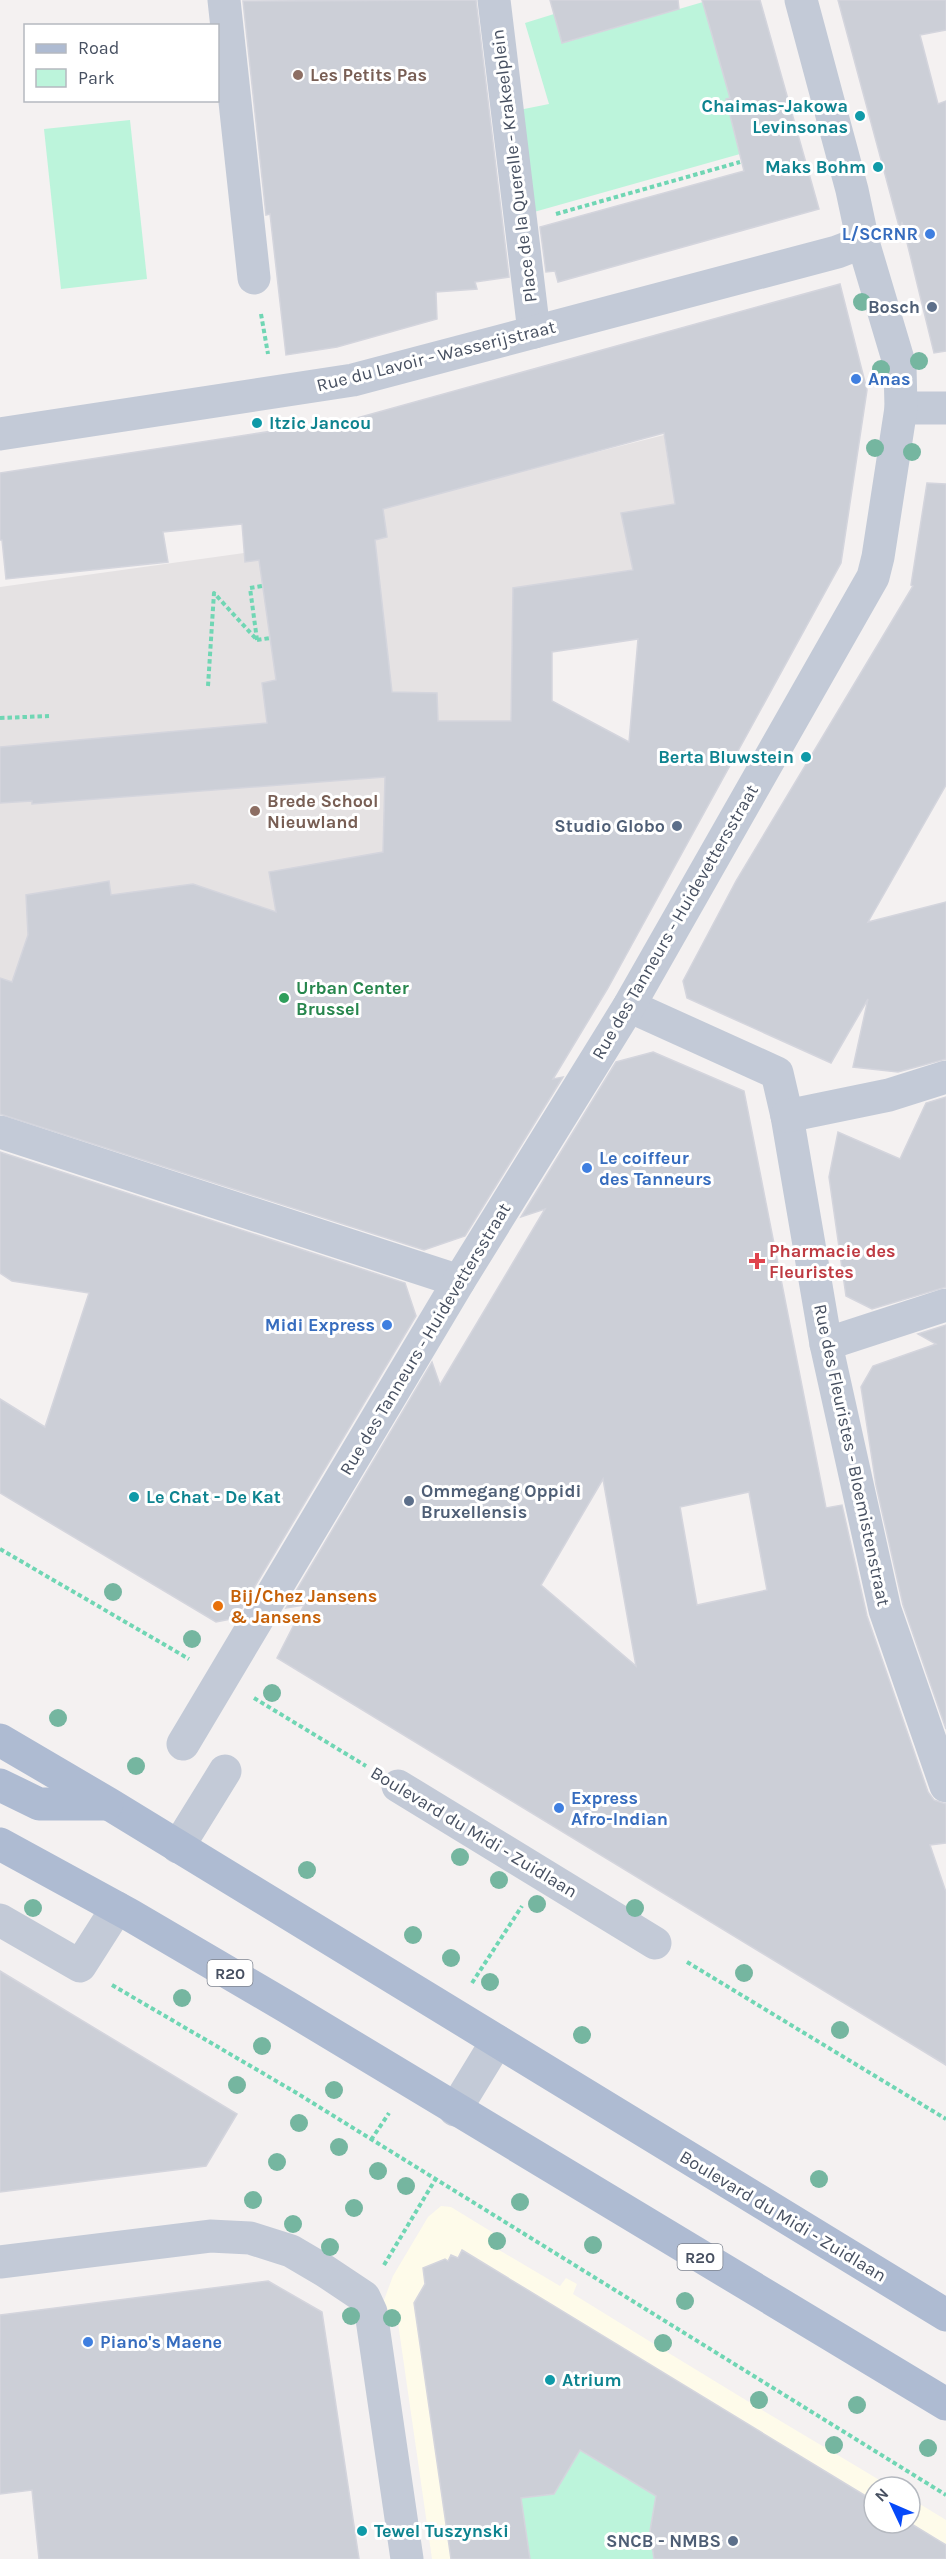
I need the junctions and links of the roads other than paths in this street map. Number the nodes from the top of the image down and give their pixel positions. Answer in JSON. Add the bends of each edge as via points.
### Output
{"nodes":[{"id":1,"x":224,"y":0,"type":"edge"},
{"id":2,"x":494,"y":0,"type":"edge"},
{"id":3,"x":801,"y":0,"type":"edge"},
{"id":4,"x":863,"y":242,"type":"junction"},
{"id":5,"x":254,"y":278,"type":"road end"},
{"id":6,"x":534,"y":332,"type":"junction"},
{"id":7,"x":901,"y":408,"type":"junction"},
{"id":8,"x":946,"y":408,"type":"edge"},
{"id":9,"x":0,"y":434,"type":"edge"},
{"id":10,"x":629,"y":1006,"type":"junction"},
{"id":11,"x":946,"y":1077,"type":"edge"},
{"id":12,"x":787,"y":1116,"type":"junction"},
{"id":13,"x":0,"y":1132,"type":"edge"},
{"id":14,"x":459,"y":1281,"type":"junction"},
{"id":15,"x":946,"y":1305,"type":"edge"},
{"id":16,"x":826,"y":1344,"type":"junction"},
{"id":17,"x":0,"y":1740,"type":"edge"},
{"id":18,"x":183,"y":1744,"type":"dead end"},
{"id":19,"x":225,"y":1771,"type":"dead end"},
{"id":20,"x":0,"y":1785,"type":"edge"},
{"id":21,"x":398,"y":1786,"type":"road end"},
{"id":22,"x":946,"y":1786,"type":"edge"},
{"id":23,"x":109,"y":1804,"type":"junction"},
{"id":24,"x":0,"y":1844,"type":"edge"},
{"id":25,"x":178,"y":1847,"type":"junction"},
{"id":26,"x":117,"y":1908,"type":"junction"},
{"id":27,"x":0,"y":1920,"type":"edge"},
{"id":28,"x":655,"y":1943,"type":"road end"},
{"id":29,"x":497,"y":2041,"type":"junction"},
{"id":30,"x":455,"y":2110,"type":"junction"},
{"id":31,"x":0,"y":2262,"type":"edge"},
{"id":32,"x":946,"y":2315,"type":"edge"},
{"id":33,"x":946,"y":2404,"type":"edge"},
{"id":34,"x":407,"y":2559,"type":"edge"}],
"edges":[{"from":1,"to":5,"type":"street"},
{"from":2,"to":6,"type":"street","name":"Place de la Querelle - Krakeelplein"},
{"from":3,"to":4,"type":"street","name":"Rue des Tanneurs - Huidevettersstraat"},
{"from":4,"to":6,"type":"street","name":"Rue du Lavoir - Wasserijstraat"},
{"from":4,"to":7,"type":"street","name":"Rue des Tanneurs - Huidevettersstraat","via":[[900,366]]},
{"from":6,"to":9,"type":"street","name":"Rue du Lavoir - Wasserijstraat","via":[[353,381]]},
{"from":7,"to":8,"type":"street"},
{"from":7,"to":10,"type":"street","name":"Rue des Tanneurs - Huidevettersstraat","via":[[873,577]]},
{"from":10,"to":12,"type":"street","name":"Rue des Fleuristes - Bloemistenstraat","via":[[777,1073]]},
{"from":10,"to":14,"type":"street","name":"Rue des Tanneurs - Huidevettersstraat"},
{"from":11,"to":12,"type":"street","via":[[890,1095]]},
{"from":12,"to":16,"type":"street","name":"Rue des Fleuristes - Bloemistenstraat"},
{"from":13,"to":14,"type":"street"},
{"from":14,"to":18,"type":"street","name":"Rue des Tanneurs - Huidevettersstraat"},
{"from":15,"to":16,"type":"street"},
{"from":16,"to":22,"type":"street","name":"Rue des Fleuristes - Bloemistenstraat","via":[[885,1610]]},
{"from":17,"to":23,"type":"main road","name":"Boulevard du Midi - Zuidlaan"},
{"from":19,"to":25,"type":"street"},
{"from":20,"to":23,"type":"main road","via":[[39,1804]]},
{"from":21,"to":28,"type":"street","name":"Boulevard du Midi - Zuidlaan"},
{"from":23,"to":25,"type":"main road","name":"Boulevard du Midi - Zuidlaan"},
{"from":24,"to":26,"type":"main road","number":"R20"},
{"from":25,"to":29,"type":"main road","name":"Boulevard du Midi - Zuidlaan"},
{"from":26,"to":27,"type":"street","via":[[80,1966]]},
{"from":26,"to":30,"type":"main road","number":"R20"},
{"from":29,"to":30,"type":"street"},
{"from":29,"to":32,"type":"main road","name":"Boulevard du Midi - Zuidlaan"},
{"from":30,"to":33,"type":"main road","number":"R20"},
{"from":31,"to":34,"type":"street","via":[[210,2236],[250,2238],[291,2251],[364,2297],[371,2312]]}]}
